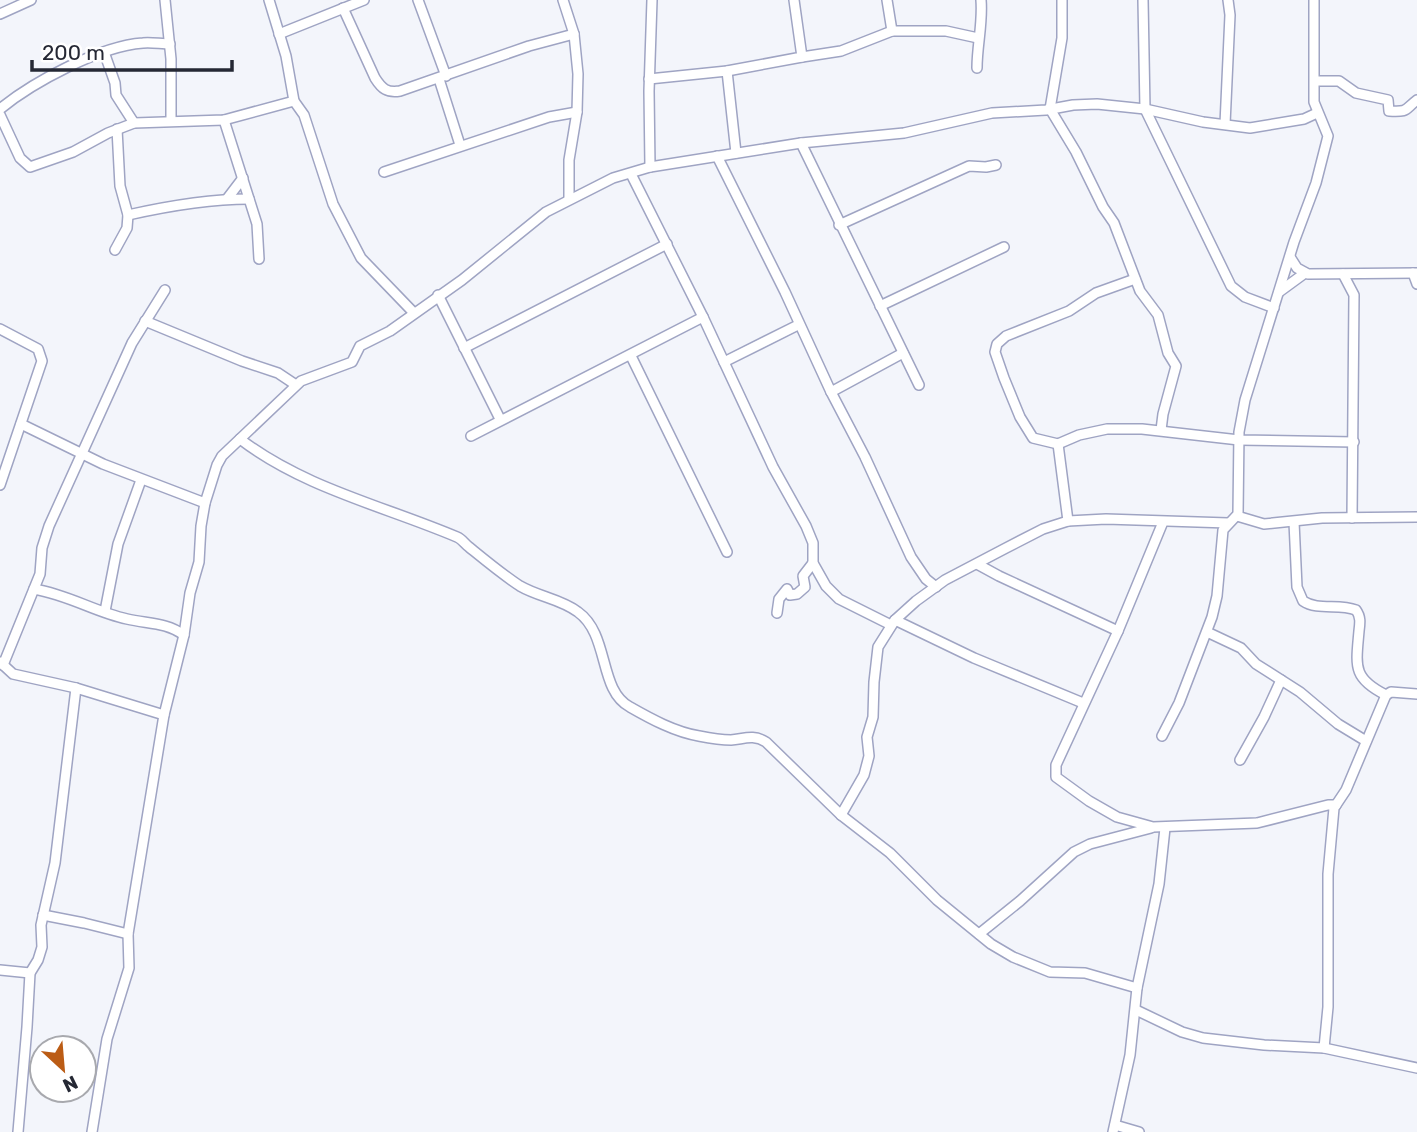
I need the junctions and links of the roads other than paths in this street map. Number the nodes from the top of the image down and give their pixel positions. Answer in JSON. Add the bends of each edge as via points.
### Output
{"nodes":[{"id":1,"x":165,"y":0,"type":"edge"},
{"id":2,"x":269,"y":0,"type":"edge"},
{"id":3,"x":364,"y":0,"type":"edge"},
{"id":4,"x":418,"y":0,"type":"edge"},
{"id":5,"x":563,"y":0,"type":"edge"},
{"id":6,"x":652,"y":0,"type":"edge"},
{"id":7,"x":794,"y":0,"type":"edge"},
{"id":8,"x":887,"y":0,"type":"edge"},
{"id":9,"x":981,"y":0,"type":"edge"},
{"id":10,"x":1062,"y":0,"type":"edge"},
{"id":11,"x":1143,"y":0,"type":"edge"},
{"id":12,"x":1228,"y":0,"type":"edge"},
{"id":13,"x":1314,"y":0,"type":"edge"},
{"id":14,"x":28,"y":1,"type":"edge"},
{"id":15,"x":343,"y":8,"type":"junction"},
{"id":16,"x":0,"y":14,"type":"edge"},
{"id":17,"x":892,"y":32,"type":"junction"},
{"id":18,"x":279,"y":34,"type":"junction"},
{"id":19,"x":574,"y":34,"type":"junction"},
{"id":20,"x":978,"y":38,"type":"junction"},
{"id":21,"x":170,"y":44,"type":"junction"},
{"id":22,"x":104,"y":52,"type":"junction"},
{"id":23,"x":802,"y":57,"type":"junction"},
{"id":24,"x":977,"y":68,"type":"dead end"},
{"id":25,"x":727,"y":71,"type":"junction"},
{"id":26,"x":442,"y":77,"type":"junction"},
{"id":27,"x":649,"y":79,"type":"junction"},
{"id":28,"x":1315,"y":81,"type":"junction"},
{"id":29,"x":1417,"y":100,"type":"edge"},
{"id":30,"x":294,"y":101,"type":"junction"},
{"id":31,"x":0,"y":109,"type":"edge"},
{"id":32,"x":1049,"y":109,"type":"junction"},
{"id":33,"x":1145,"y":109,"type":"junction"},
{"id":34,"x":577,"y":112,"type":"junction"},
{"id":35,"x":1317,"y":113,"type":"junction"},
{"id":36,"x":0,"y":115,"type":"edge"},
{"id":37,"x":225,"y":120,"type":"junction"},
{"id":38,"x":172,"y":121,"type":"junction"},
{"id":39,"x":134,"y":123,"type":"junction"},
{"id":40,"x":1225,"y":124,"type":"junction"},
{"id":41,"x":117,"y":130,"type":"junction"},
{"id":42,"x":801,"y":143,"type":"junction"},
{"id":43,"x":460,"y":145,"type":"junction"},
{"id":44,"x":736,"y":153,"type":"junction"},
{"id":45,"x":717,"y":156,"type":"junction"},
{"id":46,"x":996,"y":165,"type":"dead end"},
{"id":47,"x":650,"y":167,"type":"junction"},
{"id":48,"x":384,"y":172,"type":"dead end"},
{"id":49,"x":631,"y":174,"type":"junction"},
{"id":50,"x":243,"y":178,"type":"junction"},
{"id":51,"x":227,"y":199,"type":"junction"},
{"id":52,"x":249,"y":199,"type":"junction"},
{"id":53,"x":569,"y":199,"type":"junction"},
{"id":54,"x":128,"y":215,"type":"junction"},
{"id":55,"x":839,"y":225,"type":"junction"},
{"id":56,"x":667,"y":244,"type":"junction"},
{"id":57,"x":1004,"y":247,"type":"dead end"},
{"id":58,"x":115,"y":250,"type":"dead end"},
{"id":59,"x":1290,"y":257,"type":"junction"},
{"id":60,"x":259,"y":259,"type":"dead end"},
{"id":61,"x":1306,"y":273,"type":"junction"},
{"id":62,"x":1415,"y":273,"type":"edge"},
{"id":63,"x":1343,"y":274,"type":"junction"},
{"id":64,"x":1135,"y":279,"type":"junction"},
{"id":65,"x":1417,"y":284,"type":"edge"},
{"id":66,"x":165,"y":290,"type":"dead end"},
{"id":67,"x":1279,"y":292,"type":"junction"},
{"id":68,"x":438,"y":295,"type":"junction"},
{"id":69,"x":880,"y":306,"type":"junction"},
{"id":70,"x":1274,"y":308,"type":"junction"},
{"id":71,"x":414,"y":313,"type":"junction"},
{"id":72,"x":703,"y":317,"type":"junction"},
{"id":73,"x":145,"y":321,"type":"junction"},
{"id":74,"x":798,"y":325,"type":"junction"},
{"id":75,"x":0,"y":329,"type":"edge"},
{"id":76,"x":464,"y":348,"type":"junction"},
{"id":77,"x":903,"y":353,"type":"junction"},
{"id":78,"x":631,"y":356,"type":"junction"},
{"id":79,"x":724,"y":362,"type":"junction"},
{"id":80,"x":919,"y":384,"type":"dead end"},
{"id":81,"x":296,"y":385,"type":"junction"},
{"id":82,"x":831,"y":392,"type":"junction"},
{"id":83,"x":500,"y":419,"type":"junction"},
{"id":84,"x":21,"y":424,"type":"junction"},
{"id":85,"x":1161,"y":430,"type":"junction"},
{"id":86,"x":471,"y":436,"type":"dead end"},
{"id":87,"x":240,"y":439,"type":"junction"},
{"id":88,"x":1239,"y":440,"type":"junction"},
{"id":89,"x":1354,"y":442,"type":"junction"},
{"id":90,"x":1058,"y":444,"type":"junction"},
{"id":91,"x":83,"y":454,"type":"junction"},
{"id":92,"x":141,"y":480,"type":"junction"},
{"id":93,"x":0,"y":485,"type":"edge"},
{"id":94,"x":205,"y":503,"type":"junction"},
{"id":95,"x":1237,"y":516,"type":"junction"},
{"id":96,"x":1417,"y":517,"type":"edge"},
{"id":97,"x":1352,"y":518,"type":"junction"},
{"id":98,"x":1069,"y":521,"type":"junction"},
{"id":99,"x":1163,"y":522,"type":"junction"},
{"id":100,"x":1294,"y":522,"type":"junction"},
{"id":101,"x":1228,"y":523,"type":"junction"},
{"id":102,"x":727,"y":552,"type":"dead end"},
{"id":103,"x":813,"y":563,"type":"junction"},
{"id":104,"x":976,"y":564,"type":"junction"},
{"id":105,"x":936,"y":587,"type":"junction"},
{"id":106,"x":34,"y":589,"type":"junction"},
{"id":107,"x":105,"y":611,"type":"junction"},
{"id":108,"x":777,"y":612,"type":"dead end"},
{"id":109,"x":893,"y":622,"type":"junction"},
{"id":110,"x":1118,"y":631,"type":"junction"},
{"id":111,"x":1207,"y":632,"type":"junction"},
{"id":112,"x":184,"y":635,"type":"junction"},
{"id":113,"x":1,"y":664,"type":"edge"},
{"id":114,"x":1281,"y":680,"type":"junction"},
{"id":115,"x":76,"y":688,"type":"junction"},
{"id":116,"x":1386,"y":695,"type":"junction"},
{"id":117,"x":1417,"y":695,"type":"edge"},
{"id":118,"x":1083,"y":703,"type":"junction"},
{"id":119,"x":164,"y":715,"type":"junction"},
{"id":120,"x":1161,"y":736,"type":"dead end"},
{"id":121,"x":1366,"y":741,"type":"junction"},
{"id":122,"x":1240,"y":760,"type":"dead end"},
{"id":123,"x":1336,"y":805,"type":"junction"},
{"id":124,"x":841,"y":815,"type":"junction"},
{"id":125,"x":1153,"y":827,"type":"junction"},
{"id":126,"x":1165,"y":828,"type":"junction"},
{"id":127,"x":43,"y":915,"type":"junction"},
{"id":128,"x":128,"y":934,"type":"junction"},
{"id":129,"x":979,"y":934,"type":"junction"},
{"id":130,"x":0,"y":970,"type":"edge"},
{"id":131,"x":30,"y":972,"type":"junction"},
{"id":132,"x":1137,"y":988,"type":"junction"},
{"id":133,"x":1136,"y":1010,"type":"junction"},
{"id":134,"x":1324,"y":1048,"type":"junction"},
{"id":135,"x":1417,"y":1068,"type":"edge"},
{"id":136,"x":1114,"y":1129,"type":"edge"},
{"id":137,"x":18,"y":1132,"type":"edge"},
{"id":138,"x":92,"y":1132,"type":"edge"},
{"id":139,"x":1139,"y":1132,"type":"edge"}],
"edges":[{"from":1,"to":21,"type":"street"},
{"from":2,"to":18,"type":"street"},
{"from":3,"to":15,"type":"street"},
{"from":4,"to":26,"type":"street"},
{"from":5,"to":19,"type":"street"},
{"from":6,"to":27,"type":"street"},
{"from":7,"to":23,"type":"street"},
{"from":8,"to":17,"type":"street"},
{"from":9,"to":20,"type":"street"},
{"from":10,"to":32,"type":"street","via":[[1062,38]]},
{"from":11,"to":33,"type":"street"},
{"from":12,"to":40,"type":"street"},
{"from":13,"to":28,"type":"street"},
{"from":14,"to":16,"type":"street"},
{"from":15,"to":18,"type":"street"},
{"from":15,"to":26,"type":"street","via":[[382,88],[400,91]]},
{"from":17,"to":20,"type":"street","via":[[946,31]]},
{"from":17,"to":23,"type":"street","via":[[841,51]]},
{"from":18,"to":30,"type":"street"},
{"from":19,"to":26,"type":"street"},
{"from":19,"to":34,"type":"street"},
{"from":20,"to":24,"type":"street"},
{"from":21,"to":22,"type":"street","via":[[142,43]]},
{"from":21,"to":38,"type":"street"},
{"from":22,"to":31,"type":"street","via":[[44,80]]},
{"from":22,"to":39,"type":"street","via":[[116,95]]},
{"from":23,"to":25,"type":"street"},
{"from":25,"to":27,"type":"street"},
{"from":25,"to":44,"type":"street"},
{"from":26,"to":43,"type":"street"},
{"from":27,"to":47,"type":"street"},
{"from":28,"to":29,"type":"street","via":[[1339,81],[1356,93],[1388,100],[1389,111],[1403,111]]},
{"from":28,"to":35,"type":"street"},
{"from":30,"to":37,"type":"street"},
{"from":30,"to":71,"type":"street","via":[[304,114],[333,204],[361,258]]},
{"from":32,"to":33,"type":"street","via":[[1097,104]]},
{"from":32,"to":42,"type":"street","via":[[992,113],[904,133]]},
{"from":32,"to":64,"type":"street","via":[[1114,223]]},
{"from":33,"to":40,"type":"street"},
{"from":33,"to":70,"type":"street","via":[[1231,286]]},
{"from":34,"to":43,"type":"street"},
{"from":34,"to":53,"type":"street","via":[[569,160]]},
{"from":35,"to":40,"type":"street","via":[[1272,126]]},
{"from":35,"to":59,"type":"street","via":[[1328,136]]},
{"from":36,"to":41,"type":"street","via":[[20,158],[30,167]]},
{"from":37,"to":38,"type":"street"},
{"from":37,"to":50,"type":"street"},
{"from":38,"to":39,"type":"street"},
{"from":39,"to":41,"type":"street"},
{"from":41,"to":54,"type":"street"},
{"from":42,"to":44,"type":"street"},
{"from":42,"to":55,"type":"street"},
{"from":43,"to":48,"type":"street"},
{"from":44,"to":45,"type":"street"},
{"from":45,"to":47,"type":"street"},
{"from":45,"to":74,"type":"street"},
{"from":46,"to":55,"type":"street","via":[[969,166]]},
{"from":47,"to":49,"type":"street"},
{"from":49,"to":53,"type":"street"},
{"from":49,"to":56,"type":"street"},
{"from":50,"to":51,"type":"street"},
{"from":50,"to":52,"type":"street"},
{"from":51,"to":52,"type":"street"},
{"from":51,"to":54,"type":"street"},
{"from":52,"to":60,"type":"street","via":[[257,224]]},
{"from":53,"to":68,"type":"street","via":[[545,212]]},
{"from":54,"to":58,"type":"street","via":[[127,228]]},
{"from":55,"to":69,"type":"street"},
{"from":56,"to":72,"type":"street"},
{"from":56,"to":76,"type":"street"},
{"from":57,"to":69,"type":"street"},
{"from":59,"to":61,"type":"street"},
{"from":59,"to":67,"type":"street"},
{"from":61,"to":63,"type":"street"},
{"from":61,"to":67,"type":"street"},
{"from":62,"to":63,"type":"street"},
{"from":62,"to":65,"type":"street"},
{"from":63,"to":89,"type":"street","via":[[1354,295]]},
{"from":64,"to":85,"type":"street","via":[[1158,315],[1176,366]]},
{"from":64,"to":90,"type":"street","via":[[1096,293],[1069,311],[1006,336],[997,344],[995,352],[1004,378],[1029,434]]},
{"from":66,"to":73,"type":"street"},
{"from":67,"to":70,"type":"street"},
{"from":68,"to":71,"type":"street"},
{"from":68,"to":76,"type":"street"},
{"from":69,"to":77,"type":"street"},
{"from":70,"to":88,"type":"street","via":[[1245,400]]},
{"from":71,"to":81,"type":"street","via":[[360,346],[352,362]]},
{"from":72,"to":78,"type":"street"},
{"from":72,"to":79,"type":"street"},
{"from":73,"to":81,"type":"street","via":[[278,373]]},
{"from":73,"to":91,"type":"street","via":[[118,370]]},
{"from":74,"to":79,"type":"street"},
{"from":74,"to":82,"type":"street"},
{"from":75,"to":84,"type":"street","via":[[29,343],[41,355]]},
{"from":76,"to":83,"type":"street"},
{"from":77,"to":80,"type":"street"},
{"from":77,"to":82,"type":"street"},
{"from":78,"to":83,"type":"street"},
{"from":78,"to":102,"type":"street"},
{"from":79,"to":103,"type":"street","via":[[806,526],[813,543]]},
{"from":81,"to":87,"type":"street"},
{"from":82,"to":105,"type":"street","via":[[911,556]]},
{"from":83,"to":86,"type":"street"},
{"from":84,"to":91,"type":"street"},
{"from":84,"to":93,"type":"street"},
{"from":85,"to":88,"type":"street"},
{"from":85,"to":90,"type":"street","via":[[1107,429]]},
{"from":87,"to":94,"type":"street","via":[[222,456]]},
{"from":87,"to":124,"type":"street","via":[[338,494],[457,537],[524,588],[572,608],[591,626],[611,683],[623,702],[695,736],[760,738]]},
{"from":88,"to":89,"type":"street"},
{"from":88,"to":95,"type":"street"},
{"from":89,"to":97,"type":"street"},
{"from":90,"to":98,"type":"street"},
{"from":91,"to":92,"type":"street"},
{"from":91,"to":106,"type":"street","via":[[49,526]]},
{"from":92,"to":94,"type":"street"},
{"from":92,"to":107,"type":"street","via":[[118,544]]},
{"from":94,"to":112,"type":"street"},
{"from":95,"to":100,"type":"street","via":[[1264,524]]},
{"from":95,"to":101,"type":"street"},
{"from":96,"to":97,"type":"street"},
{"from":97,"to":100,"type":"street"},
{"from":98,"to":99,"type":"street"},
{"from":98,"to":104,"type":"street"},
{"from":99,"to":101,"type":"street"},
{"from":99,"to":110,"type":"street"},
{"from":100,"to":116,"type":"street","via":[[1299,595],[1309,604],[1356,610],[1359,672],[1368,686]]},
{"from":101,"to":111,"type":"street","via":[[1223,530],[1217,596]]},
{"from":103,"to":108,"type":"street","via":[[803,576],[805,587],[790,595],[787,589]]},
{"from":103,"to":109,"type":"street","via":[[832,593]]},
{"from":104,"to":105,"type":"street"},
{"from":104,"to":110,"type":"street"},
{"from":105,"to":109,"type":"street"},
{"from":106,"to":107,"type":"street"},
{"from":106,"to":113,"type":"street"},
{"from":107,"to":112,"type":"street","via":[[128,620],[171,626]]},
{"from":109,"to":118,"type":"street"},
{"from":109,"to":124,"type":"street","via":[[878,646],[868,764]]},
{"from":110,"to":118,"type":"street"},
{"from":111,"to":114,"type":"street","via":[[1241,648]]},
{"from":111,"to":120,"type":"street"},
{"from":112,"to":119,"type":"street"},
{"from":113,"to":115,"type":"street","via":[[13,674]]},
{"from":114,"to":121,"type":"street"},
{"from":114,"to":122,"type":"street"},
{"from":115,"to":119,"type":"street"},
{"from":115,"to":127,"type":"street","via":[[55,863]]},
{"from":116,"to":117,"type":"street"},
{"from":116,"to":121,"type":"street"},
{"from":118,"to":125,"type":"street","via":[[1055,777],[1118,817]]},
{"from":119,"to":128,"type":"street"},
{"from":121,"to":123,"type":"street"},
{"from":123,"to":126,"type":"street","via":[[1256,823]]},
{"from":123,"to":134,"type":"street","via":[[1328,874]]},
{"from":124,"to":129,"type":"street"},
{"from":125,"to":126,"type":"street"},
{"from":125,"to":129,"type":"street","via":[[1074,852]]},
{"from":126,"to":132,"type":"street","via":[[1159,884]]},
{"from":127,"to":128,"type":"street"},
{"from":127,"to":131,"type":"street","via":[[42,947]]},
{"from":128,"to":138,"type":"street","via":[[129,968],[107,1039]]},
{"from":129,"to":132,"type":"street","via":[[1037,968],[1085,972]]},
{"from":130,"to":131,"type":"street"},
{"from":131,"to":137,"type":"street"},
{"from":132,"to":133,"type":"street"},
{"from":133,"to":134,"type":"street","via":[[1203,1038]]},
{"from":133,"to":136,"type":"street"},
{"from":134,"to":135,"type":"street"},
{"from":136,"to":139,"type":"street"}]}
